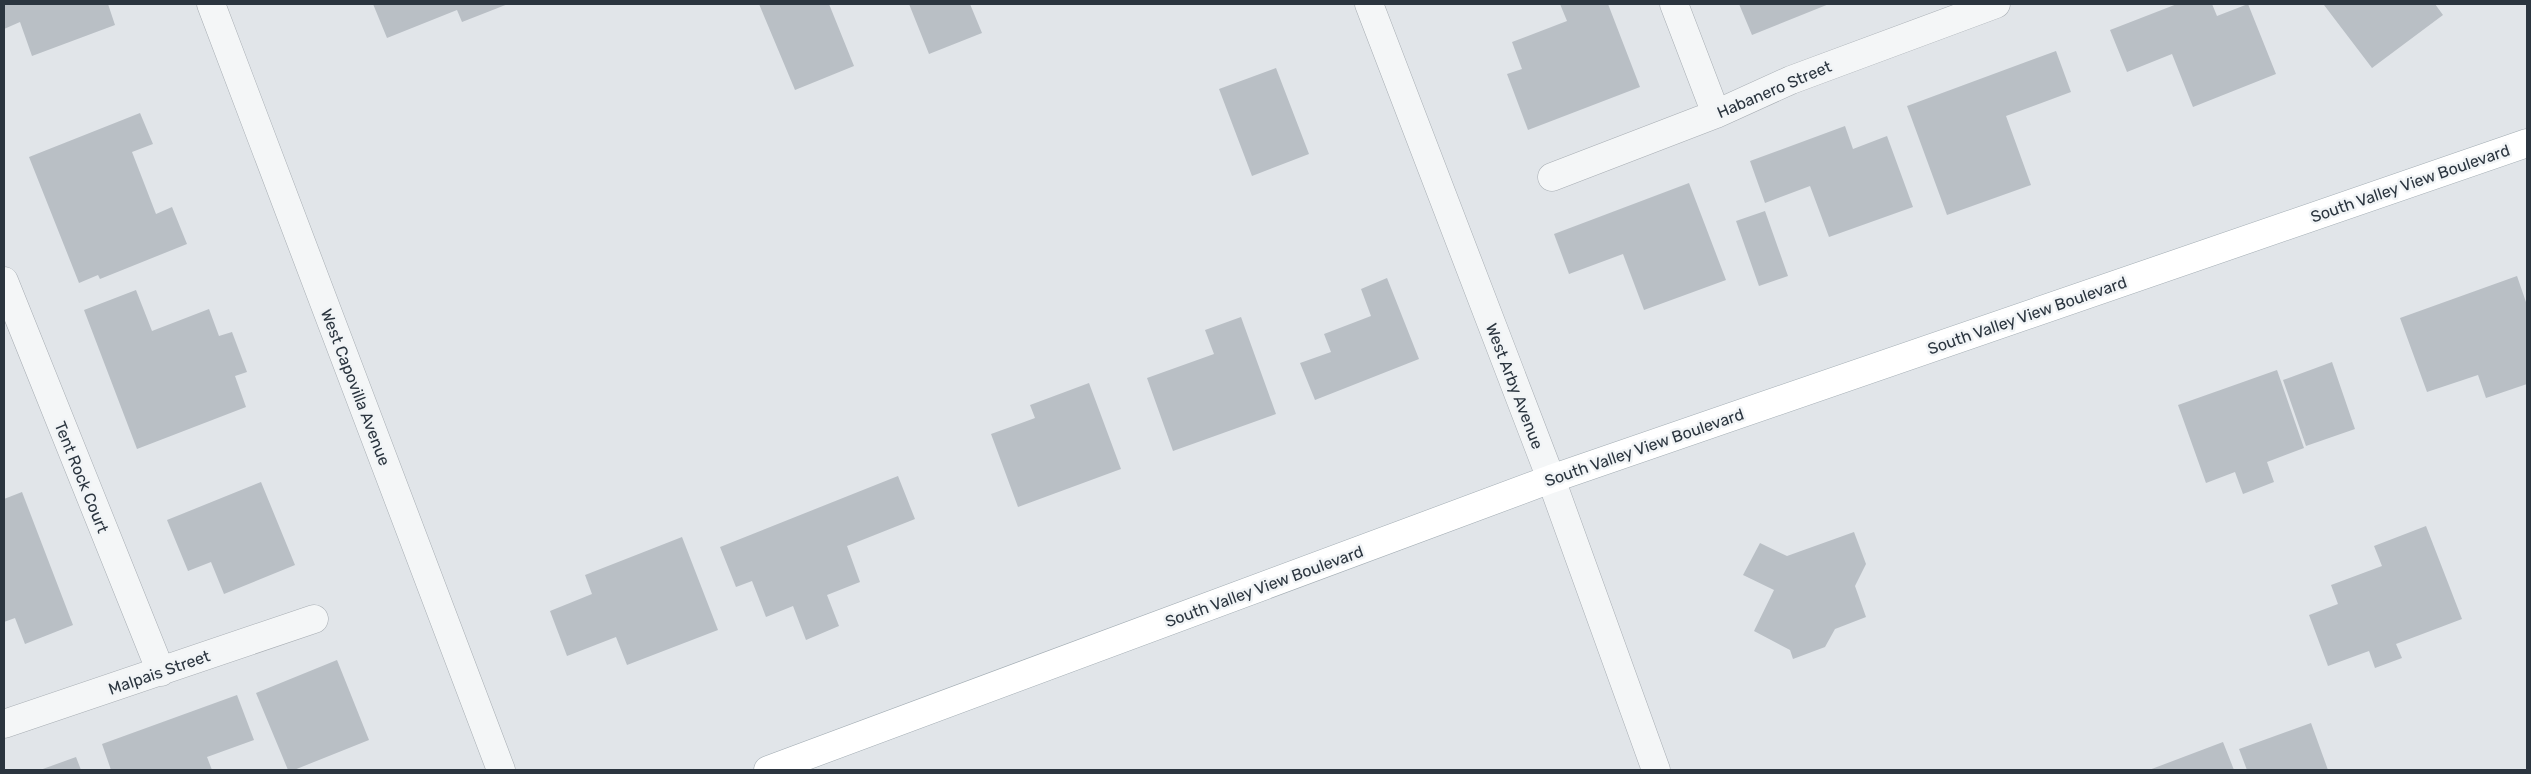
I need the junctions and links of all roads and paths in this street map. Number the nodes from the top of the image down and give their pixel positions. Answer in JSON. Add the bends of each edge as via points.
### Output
{"nodes":[{"id":1,"x":211,"y":4,"type":"edge"},
{"id":2,"x":1368,"y":4,"type":"edge"},
{"id":3,"x":1674,"y":4,"type":"edge"},
{"id":4,"x":1996,"y":4,"type":"edge"},
{"id":5,"x":1716,"y":114,"type":"junction"},
{"id":6,"x":2527,"y":142,"type":"edge"},
{"id":7,"x":1552,"y":177,"type":"dead end"},
{"id":8,"x":4,"y":281,"type":"edge"},
{"id":9,"x":1550,"y":480,"type":"junction"},
{"id":10,"x":314,"y":619,"type":"dead end"},
{"id":11,"x":161,"y":672,"type":"junction"},
{"id":12,"x":4,"y":724,"type":"edge"},
{"id":13,"x":501,"y":770,"type":"edge"},
{"id":14,"x":768,"y":770,"type":"edge"},
{"id":15,"x":1656,"y":770,"type":"edge"}],
"edges":[{"from":1,"to":13,"type":"street","name":"West Capovilla Avenue"},
{"from":2,"to":9,"type":"street","name":"West Arby Avenue"},
{"from":3,"to":5,"type":"street"},
{"from":4,"to":5,"type":"street","name":"Habanero Street","via":[[1791,80]]},
{"from":5,"to":7,"type":"street","name":"Habanero Street"},
{"from":6,"to":9,"type":"main road","name":"South Valley View Boulevard"},
{"from":8,"to":11,"type":"street","name":"Tent Rock Court"},
{"from":9,"to":14,"type":"main road","name":"South Valley View Boulevard"},
{"from":9,"to":15,"type":"street","name":"West Arby Avenue"},
{"from":10,"to":11,"type":"street","name":"Malpais Street"},
{"from":11,"to":12,"type":"street","name":"Malpais Street"}]}
